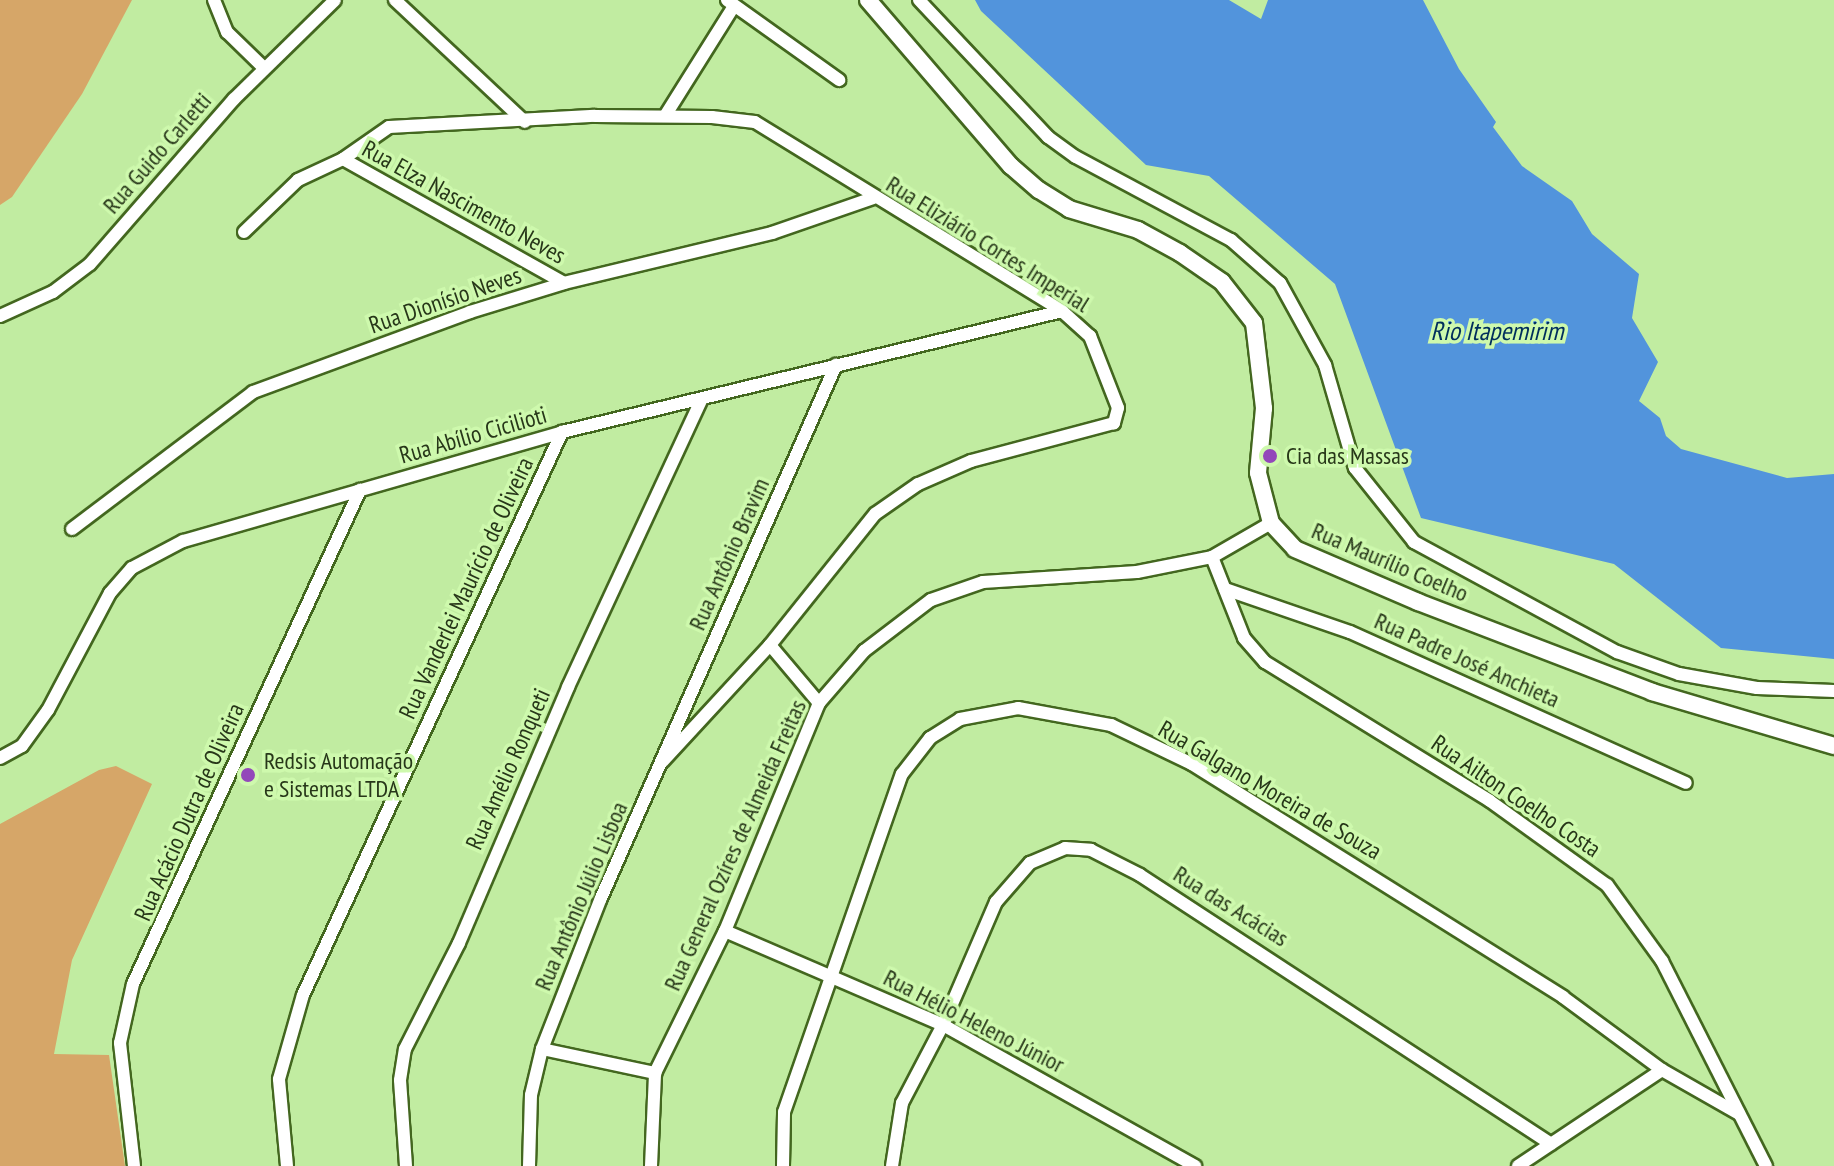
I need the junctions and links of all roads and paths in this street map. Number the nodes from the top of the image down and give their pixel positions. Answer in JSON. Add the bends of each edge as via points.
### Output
{"nodes":[{"id":1,"x":214,"y":0,"type":"edge"},
{"id":2,"x":335,"y":0,"type":"edge"},
{"id":3,"x":395,"y":0,"type":"edge"},
{"id":4,"x":868,"y":0,"type":"edge"},
{"id":5,"x":919,"y":0,"type":"edge"},
{"id":6,"x":731,"y":3,"type":"edge"},
{"id":7,"x":263,"y":67,"type":"junction"},
{"id":8,"x":839,"y":80,"type":"dead end"},
{"id":9,"x":665,"y":116,"type":"junction"},
{"id":10,"x":525,"y":122,"type":"junction"},
{"id":11,"x":343,"y":159,"type":"junction"},
{"id":12,"x":873,"y":198,"type":"junction"},
{"id":13,"x":244,"y":232,"type":"dead end"},
{"id":14,"x":564,"y":283,"type":"junction"},
{"id":15,"x":1062,"y":311,"type":"junction"},
{"id":16,"x":0,"y":316,"type":"edge"},
{"id":17,"x":836,"y":365,"type":"junction"},
{"id":18,"x":701,"y":400,"type":"junction"},
{"id":19,"x":562,"y":432,"type":"junction"},
{"id":20,"x":360,"y":490,"type":"junction"},
{"id":21,"x":1271,"y":523,"type":"junction"},
{"id":22,"x":72,"y":529,"type":"dead end"},
{"id":23,"x":1212,"y":557,"type":"junction"},
{"id":24,"x":1225,"y":589,"type":"junction"},
{"id":25,"x":770,"y":645,"type":"junction"},
{"id":26,"x":1834,"y":691,"type":"edge"},
{"id":27,"x":819,"y":703,"type":"junction"},
{"id":28,"x":1816,"y":739,"type":"junction"},
{"id":29,"x":1834,"y":739,"type":"edge"},
{"id":30,"x":1834,"y":746,"type":"edge"},
{"id":31,"x":0,"y":758,"type":"edge"},
{"id":32,"x":663,"y":761,"type":"junction"},
{"id":33,"x":1686,"y":783,"type":"dead end"},
{"id":34,"x":725,"y":931,"type":"junction"},
{"id":35,"x":833,"y":975,"type":"junction"},
{"id":36,"x":943,"y":1025,"type":"junction"},
{"id":37,"x":542,"y":1049,"type":"junction"},
{"id":38,"x":1662,"y":1070,"type":"junction"},
{"id":39,"x":655,"y":1073,"type":"junction"},
{"id":40,"x":1739,"y":1114,"type":"junction"},
{"id":41,"x":1551,"y":1144,"type":"junction"},
{"id":42,"x":134,"y":1166,"type":"edge"},
{"id":43,"x":287,"y":1166,"type":"edge"},
{"id":44,"x":406,"y":1166,"type":"edge"},
{"id":45,"x":529,"y":1166,"type":"edge"},
{"id":46,"x":651,"y":1166,"type":"edge"},
{"id":47,"x":783,"y":1166,"type":"edge"},
{"id":48,"x":892,"y":1166,"type":"edge"},
{"id":49,"x":1195,"y":1166,"type":"edge"},
{"id":50,"x":1518,"y":1166,"type":"edge"},
{"id":51,"x":1766,"y":1166,"type":"edge"}],
"edges":[{"from":1,"to":7,"type":"street","via":[[227,32]]},
{"from":2,"to":7,"type":"street","name":"Rua Guido Carletti"},
{"from":3,"to":10,"type":"street"},
{"from":4,"to":21,"type":"main road","via":[[1011,166],[1039,190],[1069,209],[1138,230],[1180,253],[1222,282],[1254,323],[1264,408],[1258,473]]},
{"from":5,"to":26,"type":"street","via":[[1048,137],[1231,240],[1280,283],[1325,365],[1355,468],[1397,528],[1414,542],[1617,652],[1679,674],[1757,688]]},
{"from":6,"to":8,"type":"street"},
{"from":6,"to":9,"type":"street"},
{"from":7,"to":16,"type":"street","name":"Rua Guido Carletti","via":[[90,264],[53,292]]},
{"from":9,"to":10,"type":"street","name":"Rua Eliziário Cortes Imperial"},
{"from":9,"to":12,"type":"street","name":"Rua Eliziário Cortes Imperial","via":[[755,122]]},
{"from":10,"to":11,"type":"street","name":"Rua Eliziário Cortes Imperial","via":[[424,121],[389,127]]},
{"from":11,"to":13,"type":"street","name":"Rua Eliziário Cortes Imperial","via":[[286,189]]},
{"from":11,"to":14,"type":"street","name":"Rua Elza Nascimento Neves"},
{"from":12,"to":14,"type":"street","name":"Rua Dionísio Neves","via":[[772,233]]},
{"from":12,"to":15,"type":"street","name":"Rua Eliziário Cortes Imperial"},
{"from":14,"to":22,"type":"street","name":"Rua Dionísio Neves","via":[[253,392]]},
{"from":15,"to":17,"type":"street","name":"Rua Abílio Cicilioti"},
{"from":15,"to":25,"type":"street","name":"Rua Eliziário Cortes Imperial","via":[[1090,336],[1118,408],[1114,423],[971,461],[918,484],[875,514]]},
{"from":17,"to":18,"type":"street","name":"Rua Abílio Cicilioti"},
{"from":17,"to":32,"type":"street","name":"Rua Antônio Bravim"},
{"from":18,"to":19,"type":"street","name":"Rua Abílio Cicilioti"},
{"from":18,"to":44,"type":"street","name":"Rua Amélio Ronqueti","via":[[568,687],[459,943],[405,1049],[400,1080]]},
{"from":19,"to":20,"type":"street","name":"Rua Abílio Cicilioti"},
{"from":19,"to":43,"type":"street","name":"Rua Vanderlei Maurício de Oliveira","via":[[303,995],[279,1079]]},
{"from":20,"to":31,"type":"street","name":"Rua Abílio Cicilioti","via":[[183,541],[132,568],[96,612],[48,710],[22,746]]},
{"from":20,"to":42,"type":"street","name":"Rua Acácio Dutra de Oliveira","via":[[133,984],[120,1043]]},
{"from":21,"to":23,"type":"street","name":"Rua General Ozíres de Almeida Freitas"},
{"from":21,"to":28,"type":"main road","name":"Rua Maurílio Coelho","via":[[1295,549],[1418,602],[1682,702]]},
{"from":23,"to":24,"type":"street","name":"Rua Ailton Coelho Costa"},
{"from":23,"to":27,"type":"street","name":"Rua General Ozíres de Almeida Freitas","via":[[1137,572],[983,582],[931,600],[864,651]]},
{"from":24,"to":33,"type":"street","name":"Rua Padre José Anchieta","via":[[1350,632]]},
{"from":24,"to":40,"type":"street","name":"Rua Ailton Coelho Costa","via":[[1244,638],[1265,662],[1515,818],[1607,885],[1662,961]]},
{"from":25,"to":27,"type":"street"},
{"from":25,"to":32,"type":"street","name":"Rua Eliziário Cortes Imperial"},
{"from":27,"to":34,"type":"street","name":"Rua General Ozíres de Almeida Freitas"},
{"from":28,"to":29,"type":"main road"},
{"from":28,"to":30,"type":"main road"},
{"from":32,"to":37,"type":"street","name":"Rua Antônio Júlio Lisboa","via":[[601,898]]},
{"from":34,"to":35,"type":"street","name":"Rua Hélio Heleno Júnior"},
{"from":34,"to":39,"type":"street","name":"Rua General Ozíres de Almeida Freitas"},
{"from":35,"to":36,"type":"street","name":"Rua Hélio Heleno Júnior"},
{"from":35,"to":38,"type":"street","name":"Rua Galgano Moreira de Souza","via":[[902,774],[930,738],[960,719],[1018,708],[1111,725],[1192,764],[1563,997]]},
{"from":35,"to":47,"type":"street","name":"Rua Galgano Moreira de Souza","via":[[784,1112]]},
{"from":36,"to":41,"type":"street","name":"Rua das Acácias","via":[[996,902],[1011,881],[1047,854],[1091,850],[1267,954]]},
{"from":36,"to":48,"type":"street","name":"Rua das Acácias","via":[[902,1103]]},
{"from":36,"to":49,"type":"street","name":"Rua Hélio Heleno Júnior"},
{"from":37,"to":39,"type":"street"},
{"from":37,"to":45,"type":"street","name":"Rua Antônio Júlio Lisboa","via":[[531,1095]]},
{"from":38,"to":40,"type":"street","name":"Rua Galgano Moreira de Souza"},
{"from":38,"to":41,"type":"street"},
{"from":39,"to":46,"type":"street","name":"Rua General Ozíres de Almeida Freitas"},
{"from":40,"to":51,"type":"street","name":"Rua Ailton Coelho Costa"},
{"from":41,"to":50,"type":"street"}]}
